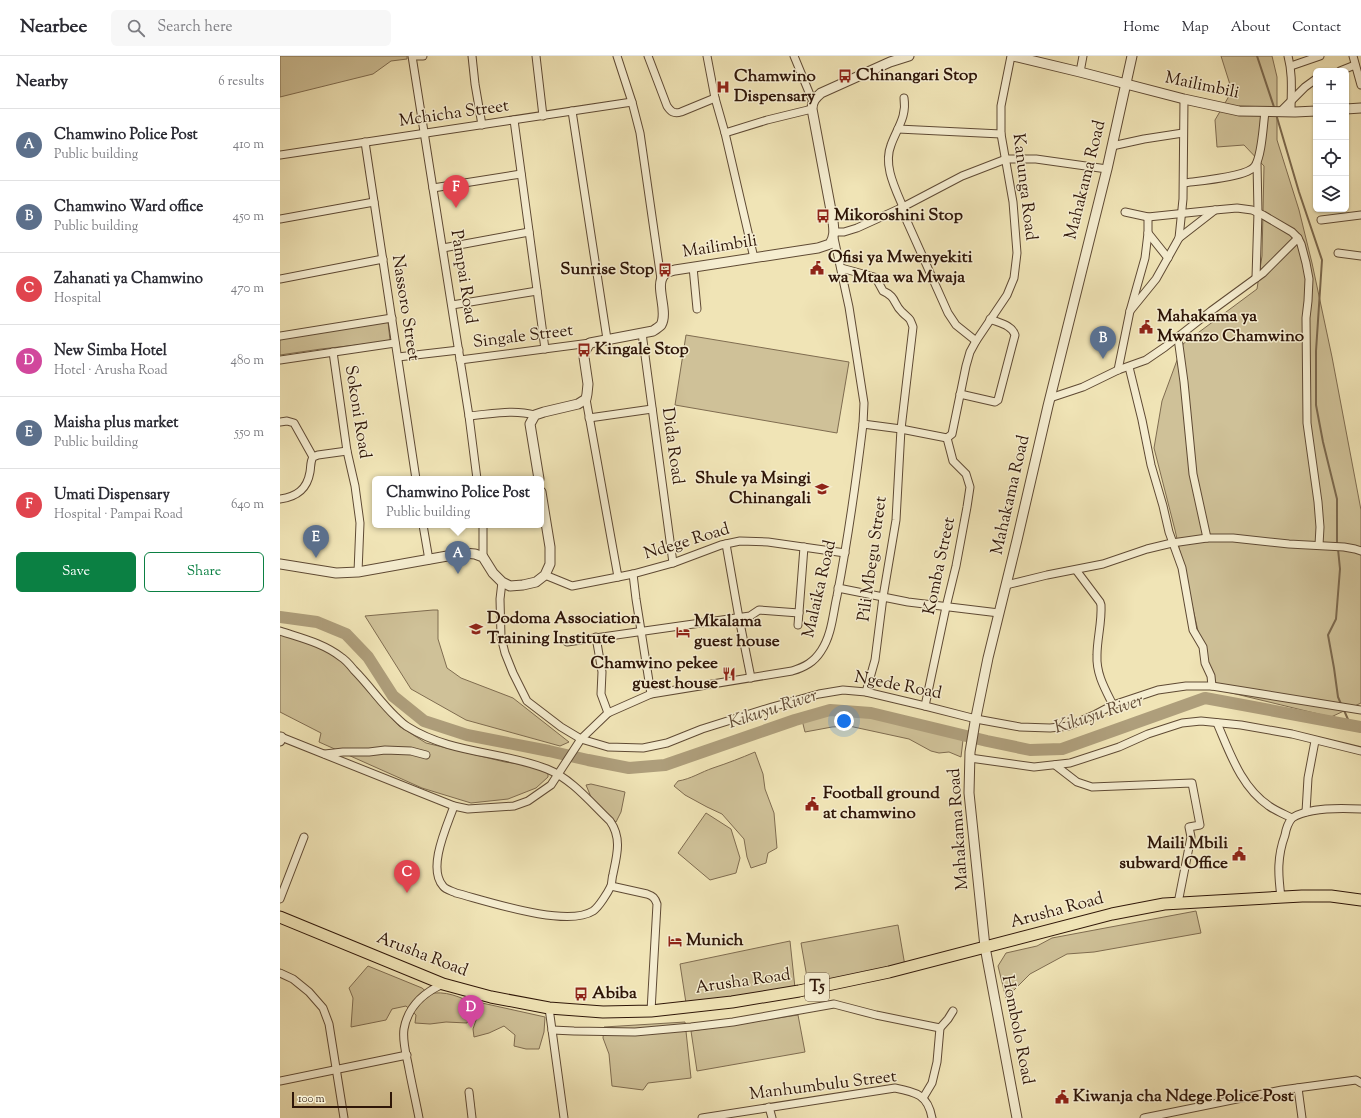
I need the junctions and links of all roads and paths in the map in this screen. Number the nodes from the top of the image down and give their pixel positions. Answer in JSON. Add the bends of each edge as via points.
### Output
{"nodes":[{"id":1,"x":412,"y":56,"type":"edge"},
{"id":2,"x":423,"y":56,"type":"edge"},
{"id":3,"x":472,"y":56,"type":"edge"},
{"id":4,"x":536,"y":56,"type":"edge"},
{"id":5,"x":617,"y":56,"type":"edge"},
{"id":6,"x":648,"y":56,"type":"edge"},
{"id":7,"x":707,"y":56,"type":"edge"},
{"id":8,"x":794,"y":56,"type":"edge"},
{"id":9,"x":909,"y":56,"type":"edge"},
{"id":10,"x":1012,"y":56,"type":"edge"},
{"id":11,"x":1083,"y":56,"type":"edge"},
{"id":12,"x":1132,"y":56,"type":"edge"},
{"id":13,"x":1288,"y":56,"type":"edge"},
{"id":14,"x":1320,"y":56,"type":"edge"},
{"id":15,"x":1353,"y":56,"type":"edge"},
{"id":16,"x":890,"y":59,"type":"edge"},
{"id":17,"x":1356,"y":65,"type":"junction"},
{"id":18,"x":1291,"y":66,"type":"junction"},
{"id":19,"x":1348,"y":68,"type":"edge"},
{"id":20,"x":1080,"y":72,"type":"junction"},
{"id":21,"x":1313,"y":81,"type":"edge"},
{"id":22,"x":1125,"y":85,"type":"junction"},
{"id":23,"x":1361,"y":85,"type":"edge"},
{"id":24,"x":715,"y":98,"type":"junction"},
{"id":25,"x":904,"y":98,"type":"dead end"},
{"id":26,"x":1184,"y":100,"type":"junction"},
{"id":27,"x":1291,"y":101,"type":"junction"},
{"id":28,"x":632,"y":102,"type":"junction"},
{"id":29,"x":812,"y":106,"type":"junction"},
{"id":30,"x":1361,"y":108,"type":"edge"},
{"id":31,"x":1349,"y":109,"type":"edge"},
{"id":32,"x":1313,"y":111,"type":"edge"},
{"id":33,"x":572,"y":112,"type":"junction"},
{"id":34,"x":1266,"y":112,"type":"junction"},
{"id":35,"x":1289,"y":112,"type":"junction"},
{"id":36,"x":543,"y":116,"type":"junction"},
{"id":37,"x":514,"y":120,"type":"junction"},
{"id":38,"x":482,"y":125,"type":"junction"},
{"id":39,"x":898,"y":130,"type":"junction"},
{"id":40,"x":425,"y":133,"type":"junction"},
{"id":41,"x":725,"y":133,"type":"junction"},
{"id":42,"x":1183,"y":133,"type":"junction"},
{"id":43,"x":1001,"y":134,"type":"junction"},
{"id":44,"x":365,"y":142,"type":"junction"},
{"id":45,"x":1112,"y":146,"type":"junction"},
{"id":46,"x":280,"y":155,"type":"edge"},
{"id":47,"x":1006,"y":159,"type":"junction"},
{"id":48,"x":1257,"y":163,"type":"junction"},
{"id":49,"x":1106,"y":169,"type":"junction"},
{"id":50,"x":521,"y":174,"type":"junction"},
{"id":51,"x":1184,"y":183,"type":"junction"},
{"id":52,"x":434,"y":188,"type":"junction"},
{"id":53,"x":374,"y":202,"type":"junction"},
{"id":54,"x":902,"y":208,"type":"junction"},
{"id":55,"x":1215,"y":210,"type":"junction"},
{"id":56,"x":1125,"y":212,"type":"dead end"},
{"id":57,"x":1258,"y":212,"type":"junction"},
{"id":58,"x":1182,"y":213,"type":"junction"},
{"id":59,"x":1361,"y":214,"type":"edge"},
{"id":60,"x":1148,"y":217,"type":"junction"},
{"id":61,"x":280,"y":219,"type":"edge"},
{"id":62,"x":1321,"y":220,"type":"dead end"},
{"id":63,"x":529,"y":232,"type":"junction"},
{"id":64,"x":1148,"y":233,"type":"junction"},
{"id":65,"x":834,"y":235,"type":"junction"},
{"id":66,"x":1179,"y":238,"type":"junction"},
{"id":67,"x":1298,"y":238,"type":"junction"},
{"id":68,"x":443,"y":248,"type":"junction"},
{"id":69,"x":1338,"y":253,"type":"dead end"},
{"id":70,"x":1361,"y":256,"type":"edge"},
{"id":71,"x":754,"y":258,"type":"junction"},
{"id":72,"x":1168,"y":258,"type":"junction"},
{"id":73,"x":383,"y":259,"type":"junction"},
{"id":74,"x":693,"y":267,"type":"junction"},
{"id":75,"x":841,"y":268,"type":"junction"},
{"id":76,"x":1256,"y":278,"type":"junction"},
{"id":77,"x":280,"y":279,"type":"edge"},
{"id":78,"x":662,"y":280,"type":"junction"},
{"id":79,"x":537,"y":291,"type":"junction"},
{"id":80,"x":452,"y":305,"type":"junction"},
{"id":81,"x":697,"y":309,"type":"dead end"},
{"id":82,"x":1130,"y":310,"type":"junction"},
{"id":83,"x":392,"y":318,"type":"junction"},
{"id":84,"x":990,"y":319,"type":"junction"},
{"id":85,"x":642,"y":333,"type":"junction"},
{"id":86,"x":280,"y":336,"type":"edge"},
{"id":87,"x":1178,"y":338,"type":"junction"},
{"id":88,"x":607,"y":339,"type":"junction"},
{"id":89,"x":976,"y":340,"type":"junction"},
{"id":90,"x":396,"y":343,"type":"junction"},
{"id":91,"x":590,"y":343,"type":"junction"},
{"id":92,"x":545,"y":349,"type":"junction"},
{"id":93,"x":459,"y":350,"type":"junction"},
{"id":94,"x":333,"y":352,"type":"junction"},
{"id":95,"x":398,"y":357,"type":"junction"},
{"id":96,"x":280,"y":360,"type":"edge"},
{"id":97,"x":460,"y":360,"type":"junction"},
{"id":98,"x":1129,"y":367,"type":"junction"},
{"id":99,"x":1118,"y":370,"type":"junction"},
{"id":100,"x":960,"y":394,"type":"junction"},
{"id":101,"x":1050,"y":398,"type":"junction"},
{"id":102,"x":586,"y":399,"type":"junction"},
{"id":103,"x":652,"y":410,"type":"junction"},
{"id":104,"x":535,"y":415,"type":"junction"},
{"id":105,"x":469,"y":416,"type":"junction"},
{"id":106,"x":589,"y":418,"type":"junction"},
{"id":107,"x":280,"y":422,"type":"edge"},
{"id":108,"x":863,"y":424,"type":"junction"},
{"id":109,"x":901,"y":429,"type":"junction"},
{"id":110,"x":947,"y":438,"type":"junction"},
{"id":111,"x":347,"y":452,"type":"junction"},
{"id":112,"x":313,"y":457,"type":"junction"},
{"id":113,"x":416,"y":476,"type":"edge"},
{"id":114,"x":478,"y":476,"type":"edge"},
{"id":115,"x":539,"y":476,"type":"edge"},
{"id":116,"x":280,"y":499,"type":"edge"},
{"id":117,"x":544,"y":510,"type":"edge"},
{"id":118,"x":424,"y":528,"type":"edge"},
{"id":119,"x":483,"y":528,"type":"edge"},
{"id":120,"x":1207,"y":538,"type":"junction"},
{"id":121,"x":1172,"y":543,"type":"junction"},
{"id":122,"x":726,"y":544,"type":"junction"},
{"id":123,"x":1319,"y":545,"type":"junction"},
{"id":124,"x":804,"y":547,"type":"junction"},
{"id":125,"x":1361,"y":551,"type":"edge"},
{"id":126,"x":845,"y":553,"type":"junction"},
{"id":127,"x":483,"y":557,"type":"junction"},
{"id":128,"x":429,"y":560,"type":"junction"},
{"id":129,"x":673,"y":563,"type":"junction"},
{"id":130,"x":280,"y":564,"type":"edge"},
{"id":131,"x":1076,"y":570,"type":"junction"},
{"id":132,"x":358,"y":572,"type":"junction"},
{"id":133,"x":633,"y":574,"type":"junction"},
{"id":134,"x":544,"y":576,"type":"junction"},
{"id":135,"x":618,"y":577,"type":"junction"},
{"id":136,"x":502,"y":582,"type":"junction"},
{"id":137,"x":1006,"y":585,"type":"junction"},
{"id":138,"x":838,"y":588,"type":"junction"},
{"id":139,"x":883,"y":597,"type":"junction"},
{"id":140,"x":946,"y":607,"type":"junction"},
{"id":141,"x":799,"y":613,"type":"junction"},
{"id":142,"x":999,"y":613,"type":"junction"},
{"id":143,"x":739,"y":618,"type":"junction"},
{"id":144,"x":798,"y":625,"type":"dead end"},
{"id":145,"x":280,"y":631,"type":"edge"},
{"id":146,"x":641,"y":631,"type":"junction"},
{"id":147,"x":596,"y":637,"type":"junction"},
{"id":148,"x":567,"y":642,"type":"dead end"},
{"id":149,"x":751,"y":678,"type":"junction"},
{"id":150,"x":1212,"y":686,"type":"junction"},
{"id":151,"x":866,"y":692,"type":"junction"},
{"id":152,"x":651,"y":694,"type":"junction"},
{"id":153,"x":925,"y":706,"type":"junction"},
{"id":154,"x":1113,"y":706,"type":"junction"},
{"id":155,"x":1361,"y":710,"type":"edge"},
{"id":156,"x":608,"y":713,"type":"junction"},
{"id":157,"x":975,"y":720,"type":"junction"},
{"id":158,"x":1217,"y":723,"type":"junction"},
{"id":159,"x":280,"y":738,"type":"edge"},
{"id":160,"x":581,"y":740,"type":"junction"},
{"id":161,"x":1315,"y":741,"type":"junction"},
{"id":162,"x":1361,"y":751,"type":"edge"},
{"id":163,"x":324,"y":754,"type":"junction"},
{"id":164,"x":426,"y":755,"type":"dead end"},
{"id":165,"x":970,"y":755,"type":"junction"},
{"id":166,"x":1055,"y":765,"type":"junction"},
{"id":167,"x":559,"y":772,"type":"junction"},
{"id":168,"x":454,"y":806,"type":"junction"},
{"id":169,"x":1361,"y":809,"type":"edge"},
{"id":170,"x":1306,"y":812,"type":"junction"},
{"id":171,"x":1292,"y":818,"type":"junction"},
{"id":172,"x":304,"y":837,"type":"dead end"},
{"id":173,"x":611,"y":886,"type":"junction"},
{"id":174,"x":1281,"y":897,"type":"junction"},
{"id":175,"x":280,"y":899,"type":"edge"},
{"id":176,"x":1361,"y":900,"type":"edge"},
{"id":177,"x":1178,"y":903,"type":"junction"},
{"id":178,"x":280,"y":916,"type":"edge"},
{"id":179,"x":985,"y":947,"type":"junction"},
{"id":180,"x":280,"y":973,"type":"edge"},
{"id":181,"x":443,"y":984,"type":"junction"},
{"id":182,"x":549,"y":1008,"type":"junction"},
{"id":183,"x":651,"y":1011,"type":"junction"},
{"id":184,"x":953,"y":1011,"type":"dead end"},
{"id":185,"x":940,"y":1028,"type":"junction"},
{"id":186,"x":552,"y":1030,"type":"junction"},
{"id":187,"x":407,"y":1055,"type":"junction"},
{"id":188,"x":337,"y":1069,"type":"junction"},
{"id":189,"x":280,"y":1081,"type":"edge"},
{"id":190,"x":1359,"y":1081,"type":"edge"},
{"id":191,"x":1298,"y":1088,"type":"junction"},
{"id":192,"x":470,"y":1092,"type":"dead end"},
{"id":193,"x":923,"y":1098,"type":"junction"},
{"id":194,"x":769,"y":1106,"type":"junction"},
{"id":195,"x":1162,"y":1117,"type":"edge"},
{"id":196,"x":344,"y":1118,"type":"edge"},
{"id":197,"x":419,"y":1118,"type":"edge"},
{"id":198,"x":472,"y":1118,"type":"edge"},
{"id":199,"x":564,"y":1118,"type":"edge"},
{"id":200,"x":702,"y":1118,"type":"edge"},
{"id":201,"x":772,"y":1118,"type":"edge"},
{"id":202,"x":932,"y":1118,"type":"edge"},
{"id":203,"x":1017,"y":1118,"type":"edge"},
{"id":204,"x":1144,"y":1118,"type":"edge"},
{"id":205,"x":1302,"y":1118,"type":"edge"}],
"edges":[{"from":1,"to":2,"type":"street"},
{"from":1,"to":40,"type":"street","name":"Pampai Road"},
{"from":3,"to":38,"type":"street"},
{"from":4,"to":36,"type":"street"},
{"from":5,"to":28,"type":"street"},
{"from":6,"to":24,"type":"street","via":[[667,106],[672,112],[680,112]]},
{"from":7,"to":24,"type":"street"},
{"from":8,"to":29,"type":"street"},
{"from":9,"to":16,"type":"street"},
{"from":10,"to":20,"type":"street","name":"Mailimbili"},
{"from":10,"to":43,"type":"street","name":"Kanunga Road","via":[[1001,106]]},
{"from":11,"to":20,"type":"street"},
{"from":12,"to":22,"type":"street","name":"Mahakama Road"},
{"from":13,"to":18,"type":"street"},
{"from":14,"to":18,"type":"street"},
{"from":15,"to":17,"type":"street"},
{"from":16,"to":29,"type":"street","via":[[821,93]]},
{"from":17,"to":19,"type":"street"},
{"from":17,"to":23,"type":"street"},
{"from":18,"to":27,"type":"street"},
{"from":20,"to":22,"type":"street","name":"Mailimbili"},
{"from":21,"to":27,"type":"street"},
{"from":22,"to":26,"type":"street","name":"Mailimbili"},
{"from":22,"to":45,"type":"street","name":"Mahakama Road"},
{"from":24,"to":41,"type":"street"},
{"from":25,"to":39,"type":"street","via":[[904,115]]},
{"from":26,"to":34,"type":"street","name":"Mailimbili","via":[[1239,111]]},
{"from":26,"to":42,"type":"street"},
{"from":27,"to":35,"type":"street"},
{"from":28,"to":33,"type":"street","name":"Mchicha Street"},
{"from":28,"to":78,"type":"street","via":[[640,133]]},
{"from":29,"to":41,"type":"street"},
{"from":29,"to":65,"type":"street"},
{"from":30,"to":31,"type":"street"},
{"from":32,"to":35,"type":"street","name":"Mailimbili"},
{"from":33,"to":36,"type":"street","name":"Mchicha Street"},
{"from":33,"to":88,"type":"street"},
{"from":34,"to":35,"type":"street","name":"Mailimbili"},
{"from":34,"to":48,"type":"street"},
{"from":36,"to":37,"type":"street","name":"Mchicha Street"},
{"from":37,"to":38,"type":"street","name":"Mchicha Street"},
{"from":37,"to":50,"type":"street"},
{"from":38,"to":40,"type":"street","name":"Mchicha Street"},
{"from":39,"to":43,"type":"street"},
{"from":39,"to":54,"type":"street","via":[[889,153],[889,162],[890,173]]},
{"from":40,"to":44,"type":"street","name":"Mchicha Street"},
{"from":40,"to":52,"type":"street","name":"Pampai Road"},
{"from":41,"to":71,"type":"street"},
{"from":42,"to":45,"type":"street"},
{"from":42,"to":51,"type":"street"},
{"from":43,"to":47,"type":"street","name":"Kanunga Road"},
{"from":44,"to":46,"type":"street","name":"Mchicha Street"},
{"from":44,"to":53,"type":"street","name":"Nassoro Street"},
{"from":45,"to":49,"type":"street","name":"Mahakama Road"},
{"from":47,"to":49,"type":"street","via":[[1036,159]]},
{"from":47,"to":54,"type":"street","via":[[962,176]]},
{"from":47,"to":84,"type":"street","name":"Kanunga Road","via":[[1017,253],[1014,278],[1007,295]]},
{"from":48,"to":51,"type":"street","via":[[1244,174]]},
{"from":48,"to":57,"type":"street"},
{"from":49,"to":101,"type":"street","name":"Mahakama Road"},
{"from":50,"to":52,"type":"street"},
{"from":50,"to":63,"type":"street"},
{"from":51,"to":58,"type":"street"},
{"from":52,"to":68,"type":"street","name":"Pampai Road"},
{"from":53,"to":61,"type":"street"},
{"from":53,"to":73,"type":"street","name":"Nassoro Street"},
{"from":54,"to":65,"type":"street"},
{"from":54,"to":89,"type":"street","via":[[948,313],[956,325]]},
{"from":55,"to":57,"type":"street","via":[[1237,208]]},
{"from":55,"to":58,"type":"street"},
{"from":55,"to":66,"type":"street"},
{"from":56,"to":60,"type":"street"},
{"from":57,"to":67,"type":"street"},
{"from":57,"to":76,"type":"street"},
{"from":58,"to":60,"type":"street"},
{"from":58,"to":66,"type":"street"},
{"from":59,"to":62,"type":"street"},
{"from":60,"to":64,"type":"street"},
{"from":63,"to":68,"type":"street"},
{"from":63,"to":79,"type":"street"},
{"from":64,"to":72,"type":"street"},
{"from":64,"to":82,"type":"street"},
{"from":65,"to":71,"type":"street","name":"Mailimbili","via":[[830,244],[824,247]]},
{"from":65,"to":75,"type":"street","name":"Malaika Road"},
{"from":66,"to":72,"type":"street"},
{"from":67,"to":76,"type":"street"},
{"from":67,"to":123,"type":"street","via":[[1309,279],[1306,318],[1307,423],[1318,502]]},
{"from":68,"to":80,"type":"street","name":"Pampai Road"},
{"from":69,"to":70,"type":"street"},
{"from":71,"to":74,"type":"street","name":"Mailimbili"},
{"from":72,"to":82,"type":"street","via":[[1156,279]]},
{"from":73,"to":77,"type":"street"},
{"from":73,"to":83,"type":"street","name":"Nassoro Street"},
{"from":74,"to":78,"type":"street","name":"Mailimbili","via":[[668,272]]},
{"from":74,"to":81,"type":"street"},
{"from":75,"to":108,"type":"street","name":"Malaika Road","via":[[864,403]]},
{"from":75,"to":109,"type":"street","name":"Pili Mbegu Street","via":[[874,277],[883,291],[894,299],[901,312],[909,317],[913,327]]},
{"from":76,"to":87,"type":"street"},
{"from":78,"to":85,"type":"street","via":[[663,319],[660,326]]},
{"from":79,"to":80,"type":"street"},
{"from":79,"to":92,"type":"street"},
{"from":80,"to":93,"type":"street","name":"Pampai Road"},
{"from":82,"to":99,"type":"street"},
{"from":83,"to":86,"type":"street"},
{"from":83,"to":90,"type":"street","name":"Nassoro Street"},
{"from":84,"to":89,"type":"street","name":"Kanunga Road"},
{"from":84,"to":100,"type":"street","via":[[1010,327],[1014,332],[998,400],[995,402]]},
{"from":85,"to":88,"type":"street"},
{"from":85,"to":103,"type":"street","name":"Dida Road"},
{"from":87,"to":98,"type":"street","via":[[1146,360]]},
{"from":87,"to":120,"type":"street","via":[[1193,474]]},
{"from":88,"to":91,"type":"street"},
{"from":89,"to":100,"type":"street","name":"Kanunga Road","via":[[970,352]]},
{"from":90,"to":94,"type":"street"},
{"from":90,"to":95,"type":"street","name":"Nassoro Street"},
{"from":91,"to":92,"type":"street","name":"Singale Street"},
{"from":91,"to":102,"type":"street","via":[[584,357],[588,384]]},
{"from":92,"to":97,"type":"street","name":"Singale Street"},
{"from":93,"to":95,"type":"street"},
{"from":93,"to":97,"type":"street","name":"Pampai Road"},
{"from":94,"to":96,"type":"street"},
{"from":94,"to":111,"type":"street","name":"Sokoni Road"},
{"from":95,"to":113,"type":"street","name":"Nassoro Street"},
{"from":97,"to":105,"type":"street","name":"Pampai Road"},
{"from":98,"to":99,"type":"street"},
{"from":98,"to":121,"type":"street"},
{"from":99,"to":101,"type":"street","via":[[1083,387]]},
{"from":100,"to":110,"type":"street","name":"Kanunga Road","via":[[952,434]]},
{"from":101,"to":137,"type":"street","name":"Mahakama Road"},
{"from":102,"to":104,"type":"street","via":[[578,404]]},
{"from":102,"to":106,"type":"street"},
{"from":103,"to":106,"type":"street"},
{"from":103,"to":129,"type":"street","name":"Dida Road"},
{"from":104,"to":105,"type":"street","via":[[509,412]]},
{"from":104,"to":115,"type":"street","via":[[530,424]]},
{"from":105,"to":114,"type":"street","name":"Pampai Road"},
{"from":106,"to":135,"type":"street"},
{"from":107,"to":112,"type":"street","via":[[294,422]]},
{"from":108,"to":109,"type":"street"},
{"from":108,"to":126,"type":"street","name":"Malaika Road"},
{"from":109,"to":110,"type":"street"},
{"from":109,"to":139,"type":"street","name":"Pili Mbegu Street","via":[[896,520]]},
{"from":110,"to":140,"type":"street","name":"Komba Street","via":[[953,461],[966,474],[970,488]]},
{"from":111,"to":112,"type":"street"},
{"from":111,"to":132,"type":"street","name":"Sokoni Road","via":[[360,523]]},
{"from":112,"to":116,"type":"street","via":[[309,478],[301,491],[294,496]]},
{"from":117,"to":134,"type":"street","via":[[550,547],[550,564]]},
{"from":118,"to":128,"type":"street"},
{"from":119,"to":127,"type":"street"},
{"from":120,"to":121,"type":"street"},
{"from":120,"to":123,"type":"street"},
{"from":121,"to":131,"type":"street"},
{"from":121,"to":150,"type":"street","via":[[1182,568],[1193,630],[1203,647]]},
{"from":122,"to":124,"type":"street","name":"Ndege Road","via":[[740,540]]},
{"from":122,"to":129,"type":"street","name":"Ndege Road"},
{"from":122,"to":143,"type":"street"},
{"from":123,"to":125,"type":"street"},
{"from":124,"to":126,"type":"street","name":"Ndege Road"},
{"from":124,"to":141,"type":"street"},
{"from":126,"to":138,"type":"street","name":"Malaika Road"},
{"from":127,"to":128,"type":"street","via":[[464,553]]},
{"from":127,"to":136,"type":"street"},
{"from":128,"to":132,"type":"street"},
{"from":129,"to":133,"type":"street","name":"Ndege Road"},
{"from":130,"to":132,"type":"street","via":[[336,573]]},
{"from":131,"to":137,"type":"street"},
{"from":131,"to":154,"type":"street","via":[[1101,605],[1098,670]]},
{"from":133,"to":135,"type":"street","name":"Ndege Road"},
{"from":133,"to":146,"type":"street","name":"Ndege Road"},
{"from":134,"to":135,"type":"street","name":"Ndege Road","via":[[572,586]]},
{"from":134,"to":136,"type":"street","via":[[536,582],[523,585],[510,586]]},
{"from":136,"to":160,"type":"street","name":"Ngede Road","via":[[501,638],[516,680],[527,701]]},
{"from":137,"to":142,"type":"street","name":"Mahakama Road"},
{"from":138,"to":139,"type":"street"},
{"from":138,"to":149,"type":"street","name":"Malaika Road","via":[[827,639],[814,660],[805,667],[792,671]]},
{"from":139,"to":140,"type":"street"},
{"from":139,"to":151,"type":"street","name":"Pili Mbegu Street","via":[[875,660]]},
{"from":140,"to":142,"type":"street"},
{"from":140,"to":153,"type":"street","name":"Komba Street"},
{"from":141,"to":143,"type":"street","via":[[760,610],[750,616]]},
{"from":141,"to":144,"type":"street"},
{"from":142,"to":157,"type":"street","name":"Mahakama Road"},
{"from":143,"to":146,"type":"street"},
{"from":143,"to":149,"type":"street"},
{"from":145,"to":167,"type":"street","via":[[323,645],[342,657],[388,710],[407,727],[452,747]]},
{"from":146,"to":147,"type":"street"},
{"from":146,"to":152,"type":"street","name":"Ndege Road"},
{"from":147,"to":148,"type":"street"},
{"from":147,"to":156,"type":"street","via":[[602,672],[600,691]]},
{"from":149,"to":152,"type":"street","name":"Malaika Road"},
{"from":150,"to":154,"type":"street","name":"Ngede Road","via":[[1158,690]]},
{"from":150,"to":155,"type":"street","name":"Ngede Road"},
{"from":151,"to":153,"type":"street","name":"Ngede Road"},
{"from":151,"to":160,"type":"street","name":"Ngede Road","via":[[843,690],[819,694],[702,729],[667,743],[643,748],[608,747]]},
{"from":152,"to":156,"type":"street","name":"Malaika Road"},
{"from":153,"to":157,"type":"street","name":"Ngede Road"},
{"from":154,"to":157,"type":"street","name":"Ngede Road","via":[[1062,727],[1020,727]]},
{"from":156,"to":160,"type":"street","name":"Malaika Road"},
{"from":157,"to":165,"type":"street","name":"Mahakama Road"},
{"from":158,"to":161,"type":"street","via":[[1292,734]]},
{"from":158,"to":166,"type":"street","via":[[1182,723],[1082,760]]},
{"from":158,"to":171,"type":"street","via":[[1247,786],[1269,806]]},
{"from":159,"to":163,"type":"street","name":"Malaika Road"},
{"from":160,"to":167,"type":"street","name":"Malaika Road"},
{"from":161,"to":162,"type":"street"},
{"from":161,"to":170,"type":"street","via":[[1308,778]]},
{"from":163,"to":164,"type":"street","via":[[385,750],[411,751]]},
{"from":163,"to":168,"type":"street","name":"Malaika Road"},
{"from":165,"to":166,"type":"street","via":[[1026,766]]},
{"from":165,"to":179,"type":"street","name":"Mahakama Road","via":[[969,793]]},
{"from":166,"to":177,"type":"street","via":[[1077,782],[1092,787],[1192,783],[1200,825],[1189,826],[1191,837]]},
{"from":167,"to":168,"type":"street","name":"Malaika Road","via":[[551,784],[528,801],[514,806],[468,809]]},
{"from":167,"to":173,"type":"street","via":[[614,826],[618,845]]},
{"from":168,"to":173,"type":"street","via":[[436,863],[439,881],[449,890],[535,913],[578,916],[594,910]]},
{"from":169,"to":170,"type":"street"},
{"from":170,"to":171,"type":"street"},
{"from":171,"to":174,"type":"street","via":[[1278,858]]},
{"from":172,"to":175,"type":"street"},
{"from":173,"to":183,"type":"street","via":[[647,894],[655,899],[657,904]]},
{"from":174,"to":176,"type":"highway","name":"Arusha Road","number":"T5","via":[[1330,896]]},
{"from":174,"to":177,"type":"highway","name":"Arusha Road","number":"T5"},
{"from":177,"to":179,"type":"highway","name":"Arusha Road","number":"T5","via":[[1112,914]]},
{"from":178,"to":181,"type":"highway","name":"Arusha Road","number":"T5"},
{"from":179,"to":183,"type":"highway","name":"Arusha Road","number":"T5","via":[[799,991]]},
{"from":179,"to":203,"type":"street","name":"Hombolo Road"},
{"from":180,"to":188,"type":"street","via":[[308,992],[323,1008],[329,1024]]},
{"from":181,"to":182,"type":"highway","name":"Arusha Road","number":"T5","via":[[491,997]]},
{"from":181,"to":187,"type":"street","via":[[418,1000],[409,1013],[404,1029]]},
{"from":182,"to":183,"type":"highway","name":"Arusha Road","number":"T5","via":[[603,1012]]},
{"from":182,"to":186,"type":"street"},
{"from":184,"to":185,"type":"street"},
{"from":185,"to":186,"type":"street","via":[[834,1004],[691,1027],[635,1032]]},
{"from":185,"to":193,"type":"street","via":[[932,1083]]},
{"from":186,"to":199,"type":"street"},
{"from":187,"to":188,"type":"street"},
{"from":187,"to":197,"type":"street"},
{"from":188,"to":189,"type":"street"},
{"from":188,"to":196,"type":"street"},
{"from":190,"to":191,"type":"street"},
{"from":191,"to":195,"type":"street"},
{"from":191,"to":205,"type":"street"},
{"from":192,"to":198,"type":"street"},
{"from":193,"to":194,"type":"street","name":"Manhumbulu Street","via":[[919,1094],[895,1088]]},
{"from":193,"to":202,"type":"street"},
{"from":194,"to":200,"type":"street","name":"Manhumbulu Street"},
{"from":194,"to":201,"type":"street"},
{"from":195,"to":204,"type":"street"}]}
